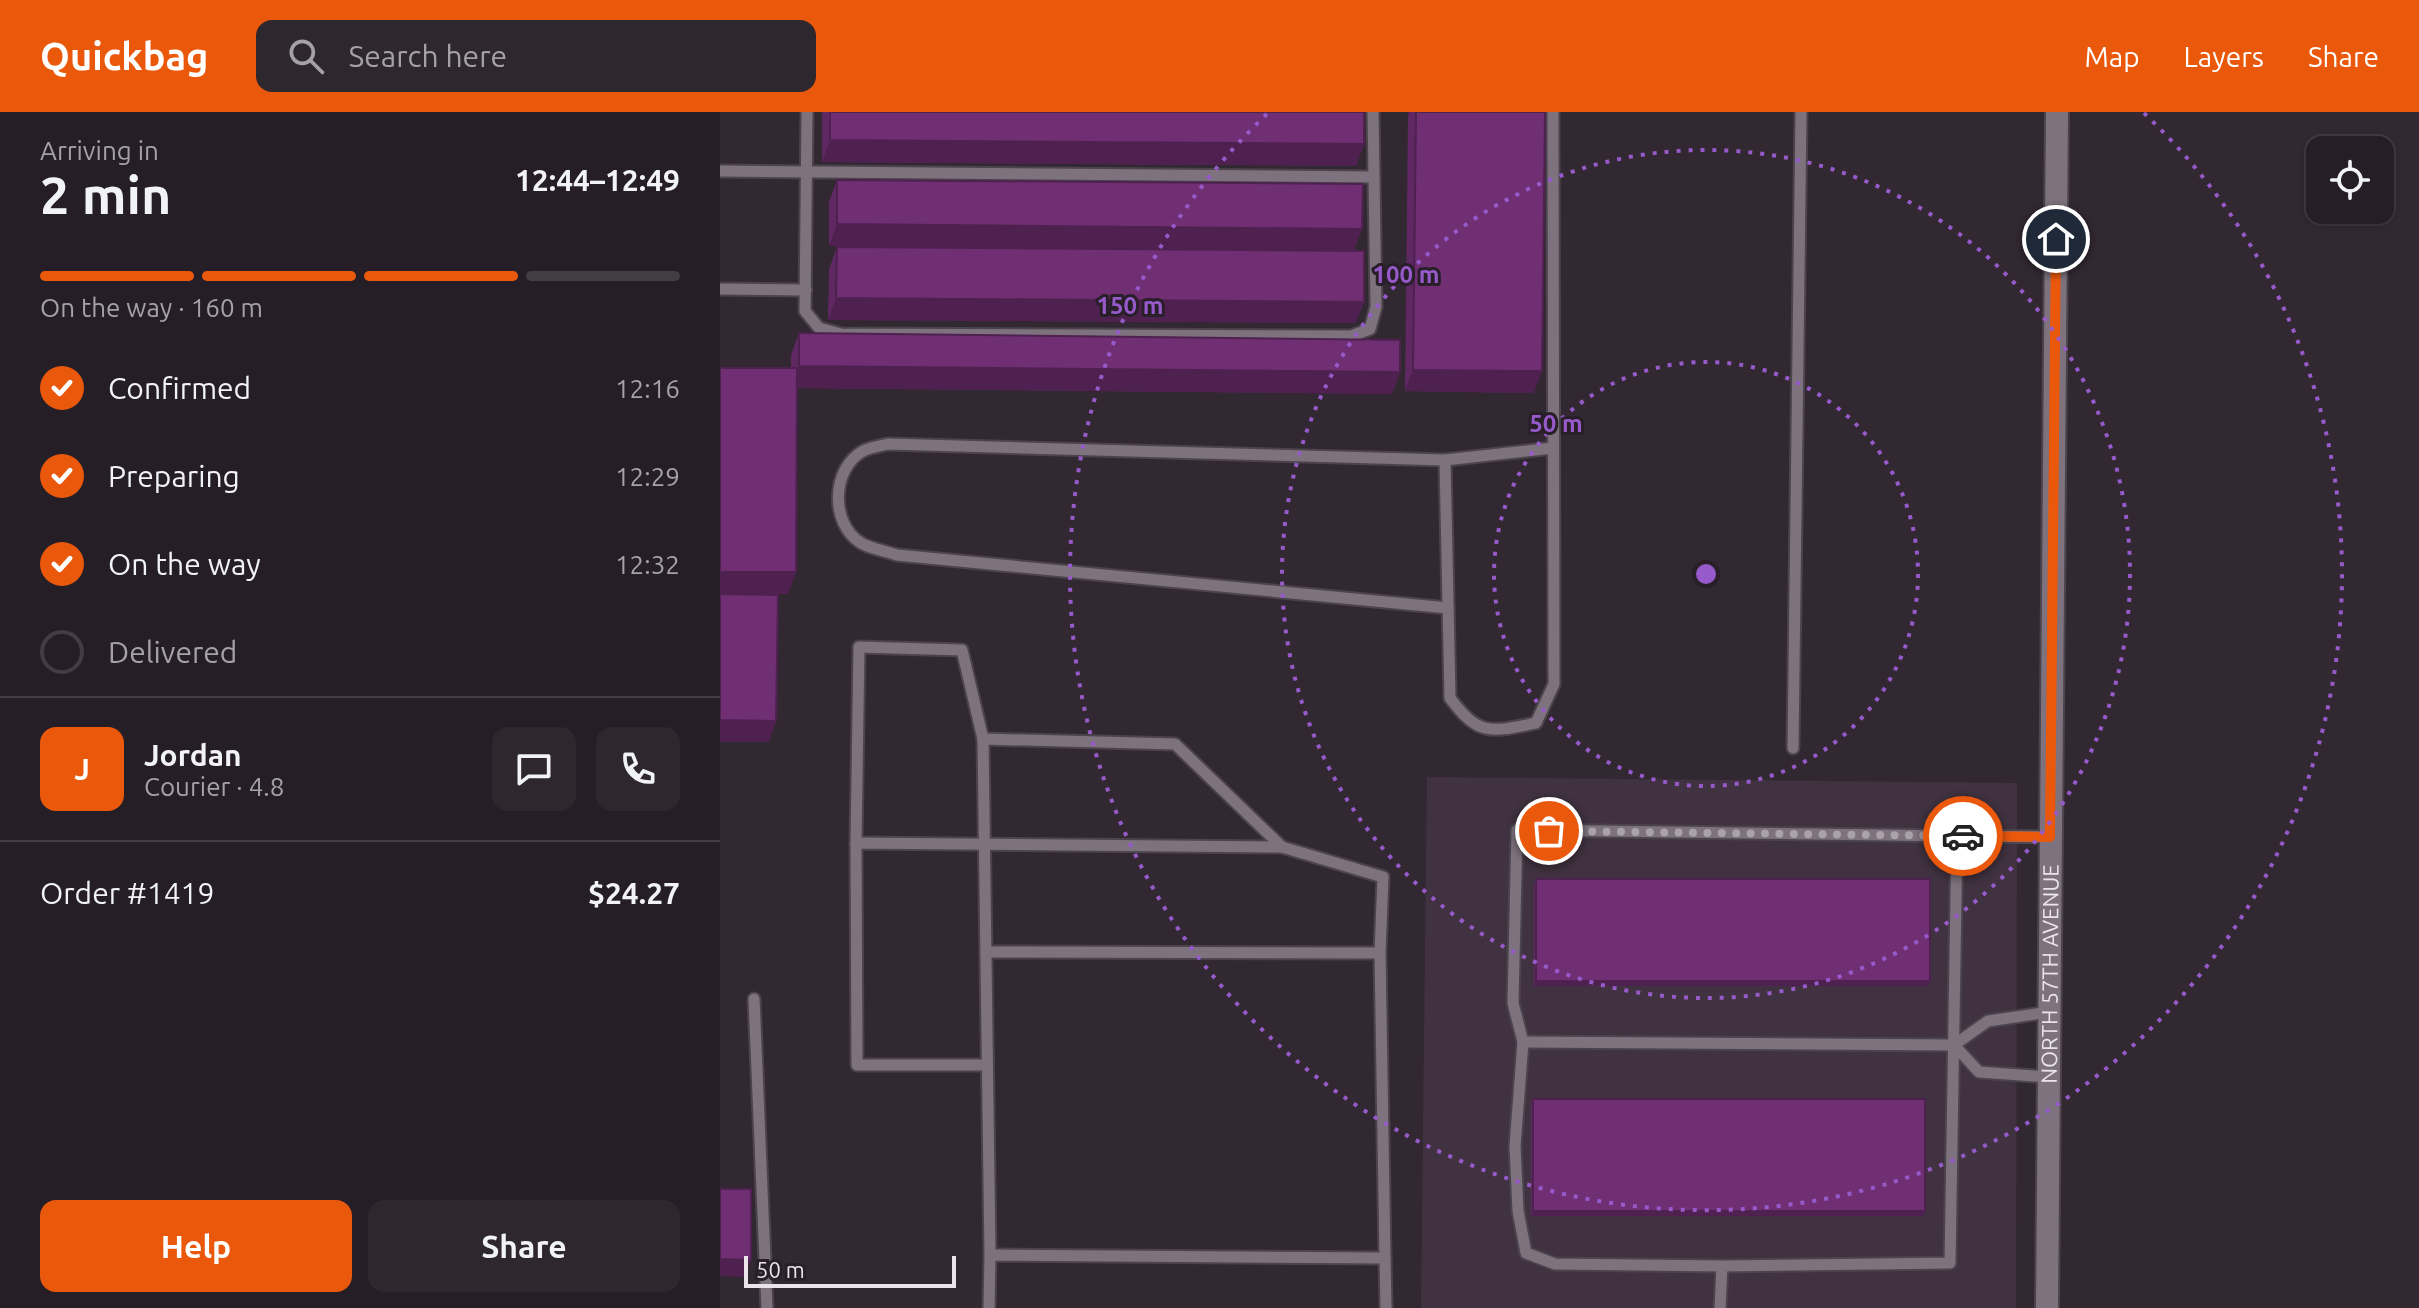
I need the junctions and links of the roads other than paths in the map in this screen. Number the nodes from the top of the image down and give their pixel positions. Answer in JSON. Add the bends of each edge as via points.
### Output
{"nodes":[{"id":1,"x":807,"y":112,"type":"edge"},
{"id":2,"x":1373,"y":112,"type":"edge"},
{"id":3,"x":1553,"y":112,"type":"edge"},
{"id":4,"x":1801,"y":112,"type":"edge"},
{"id":5,"x":2057,"y":112,"type":"edge"},
{"id":6,"x":720,"y":171,"type":"edge"},
{"id":7,"x":806,"y":173,"type":"junction"},
{"id":8,"x":1374,"y":177,"type":"junction"},
{"id":9,"x":720,"y":289,"type":"edge"},
{"id":10,"x":806,"y":290,"type":"junction"},
{"id":11,"x":1553,"y":448,"type":"junction"},
{"id":12,"x":1445,"y":460,"type":"junction"},
{"id":13,"x":1448,"y":608,"type":"junction"},
{"id":14,"x":983,"y":739,"type":"junction"},
{"id":15,"x":1793,"y":748,"type":"dead end"},
{"id":16,"x":1957,"y":836,"type":"junction"},
{"id":17,"x":2050,"y":837,"type":"junction"},
{"id":18,"x":856,"y":843,"type":"junction"},
{"id":19,"x":984,"y":847,"type":"junction"},
{"id":20,"x":1282,"y":847,"type":"junction"},
{"id":21,"x":986,"y":952,"type":"junction"},
{"id":22,"x":1380,"y":953,"type":"junction"},
{"id":23,"x":754,"y":999,"type":"dead end"},
{"id":24,"x":2049,"y":1012,"type":"junction"},
{"id":25,"x":1523,"y":1042,"type":"junction"},
{"id":26,"x":1954,"y":1045,"type":"junction"},
{"id":27,"x":985,"y":1065,"type":"junction"},
{"id":28,"x":2048,"y":1077,"type":"junction"},
{"id":29,"x":990,"y":1255,"type":"junction"},
{"id":30,"x":1385,"y":1258,"type":"junction"},
{"id":31,"x":1722,"y":1266,"type":"junction"},
{"id":32,"x":767,"y":1308,"type":"edge"},
{"id":33,"x":989,"y":1308,"type":"edge"},
{"id":34,"x":1386,"y":1308,"type":"edge"},
{"id":35,"x":1720,"y":1308,"type":"edge"},
{"id":36,"x":2047,"y":1308,"type":"edge"}],
"edges":[{"from":1,"to":7,"type":"lane"},
{"from":2,"to":8,"type":"lane"},
{"from":3,"to":11,"type":"lane"},
{"from":4,"to":15,"type":"lane"},
{"from":5,"to":17,"type":"street","name":"NORTH 57TH AVENUE"},
{"from":6,"to":7,"type":"lane"},
{"from":7,"to":8,"type":"lane"},
{"from":7,"to":10,"type":"lane"},
{"from":8,"to":10,"type":"lane","via":[[1376,307],[1370,329],[1351,336],[841,334],[819,328],[805,311]]},
{"from":9,"to":10,"type":"lane"},
{"from":11,"to":12,"type":"lane"},
{"from":11,"to":13,"type":"lane","via":[[1554,684],[1536,723],[1499,731],[1469,723],[1450,698]]},
{"from":12,"to":13,"type":"lane"},
{"from":12,"to":13,"type":"lane","via":[[888,444],[862,452],[844,471],[837,494],[843,523],[861,543],[897,555]]},
{"from":14,"to":18,"type":"lane","via":[[962,650],[859,647]]},
{"from":14,"to":19,"type":"lane"},
{"from":14,"to":20,"type":"lane","via":[[1175,744]]},
{"from":16,"to":17,"type":"lane"},
{"from":16,"to":25,"type":"lane","via":[[1517,830],[1513,1003]]},
{"from":16,"to":26,"type":"lane"},
{"from":17,"to":24,"type":"street","name":"NORTH 57TH AVENUE"},
{"from":18,"to":19,"type":"lane"},
{"from":18,"to":27,"type":"lane","via":[[857,1065]]},
{"from":19,"to":20,"type":"lane"},
{"from":19,"to":21,"type":"lane"},
{"from":20,"to":22,"type":"lane","via":[[1383,877]]},
{"from":21,"to":22,"type":"lane"},
{"from":21,"to":27,"type":"lane"},
{"from":22,"to":30,"type":"lane"},
{"from":23,"to":32,"type":"lane"},
{"from":24,"to":26,"type":"lane","via":[[1988,1021]]},
{"from":24,"to":28,"type":"street","name":"NORTH 57TH AVENUE"},
{"from":25,"to":26,"type":"lane"},
{"from":25,"to":31,"type":"lane","via":[[1515,1146],[1526,1253],[1555,1264]]},
{"from":26,"to":28,"type":"lane","via":[[1979,1072]]},
{"from":26,"to":31,"type":"lane","via":[[1950,1263]]},
{"from":27,"to":29,"type":"lane"},
{"from":28,"to":36,"type":"street","name":"NORTH 57TH AVENUE"},
{"from":29,"to":30,"type":"lane"},
{"from":29,"to":33,"type":"lane"},
{"from":30,"to":34,"type":"lane"},
{"from":31,"to":35,"type":"lane"}]}
